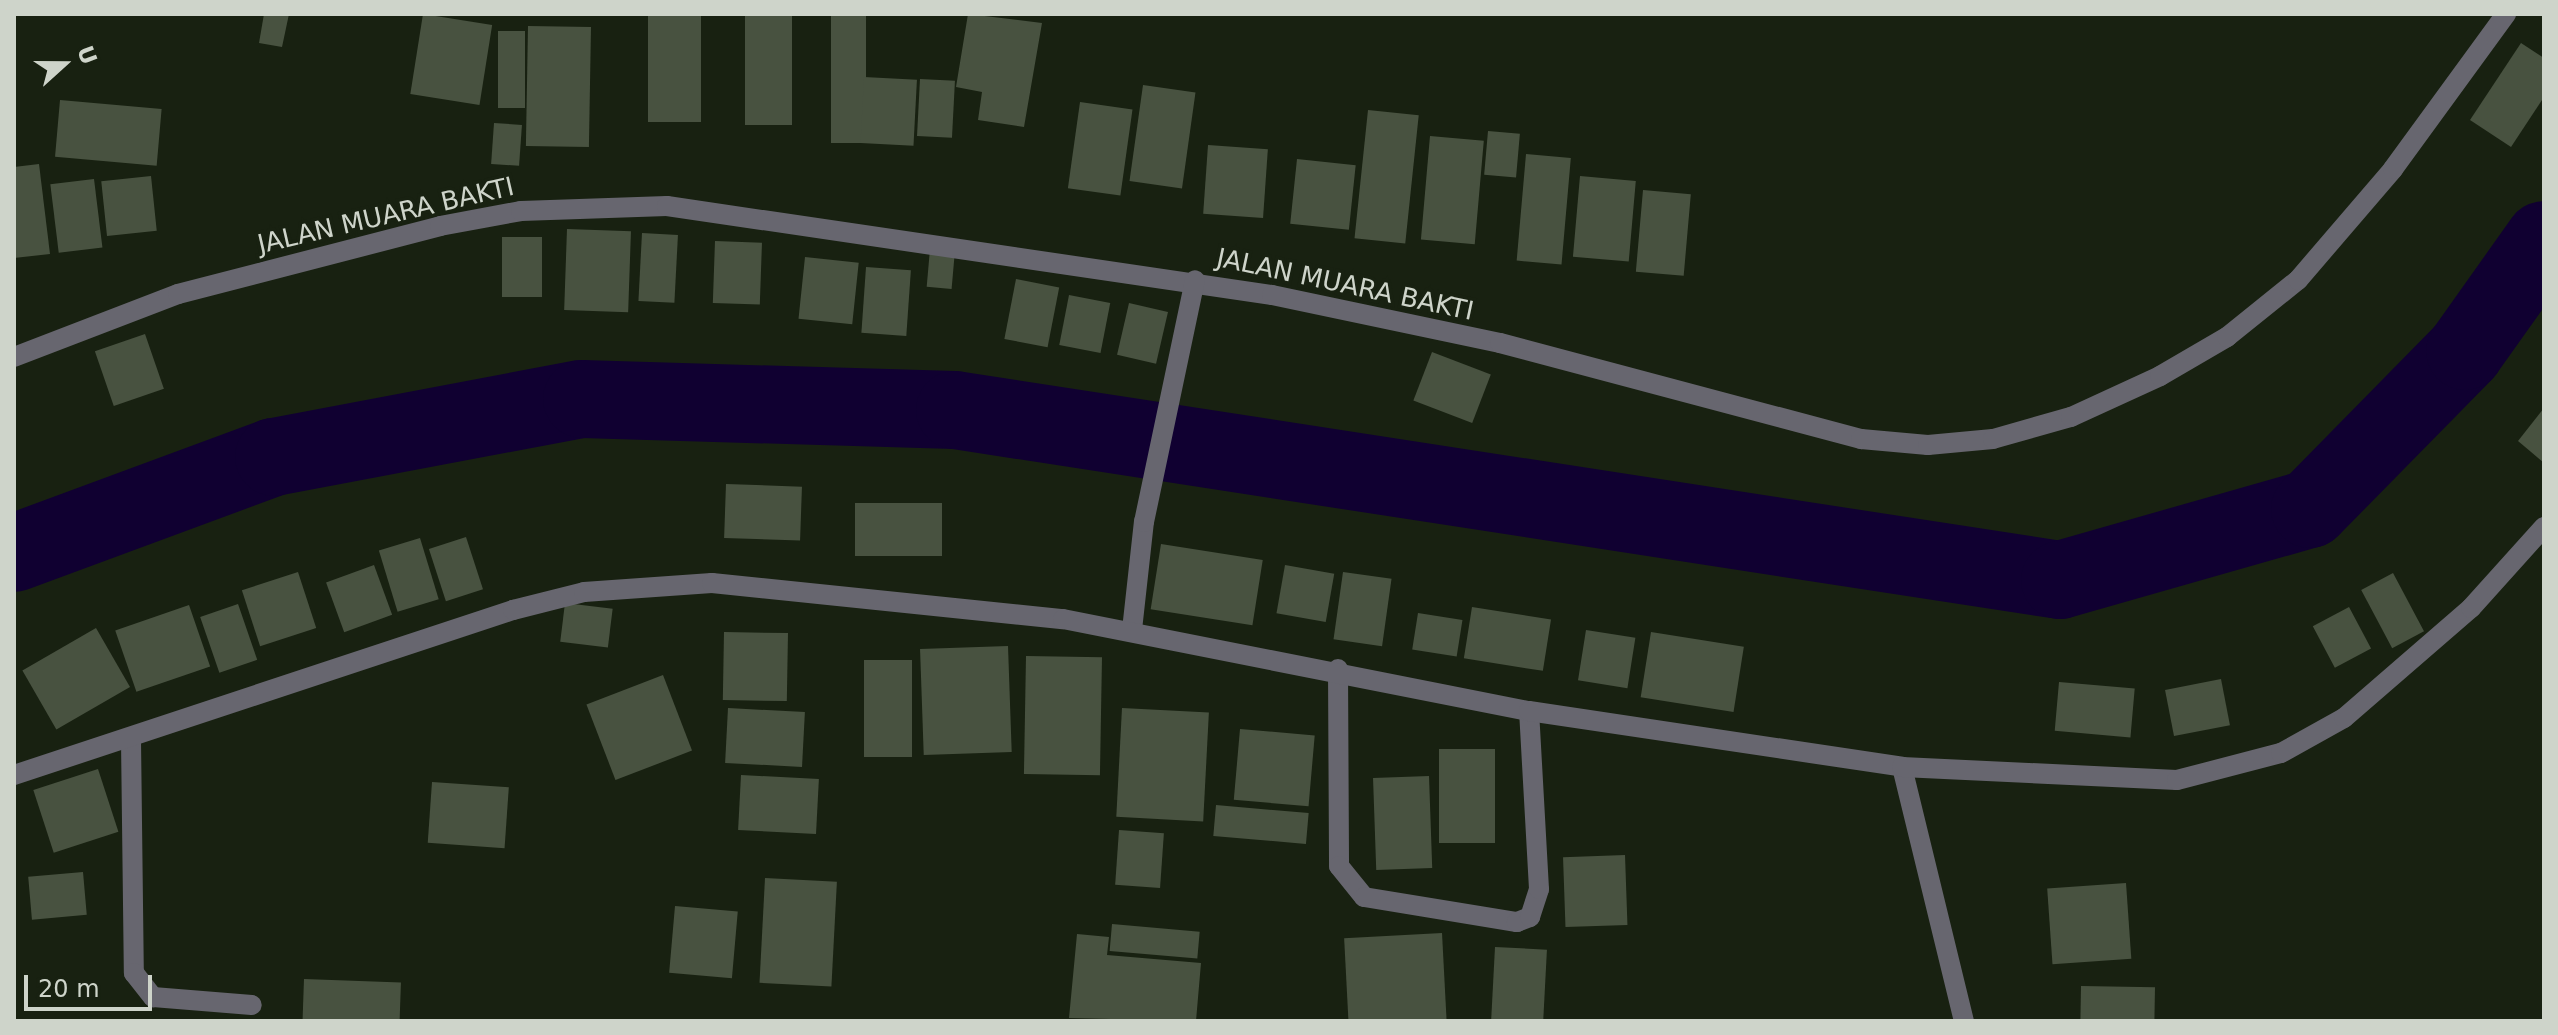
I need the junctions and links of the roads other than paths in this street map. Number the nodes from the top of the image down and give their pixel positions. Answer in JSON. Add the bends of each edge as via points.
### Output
{"nodes":[{"id":1,"x":2506,"y":14,"type":"edge"},
{"id":2,"x":1195,"y":280,"type":"junction"},
{"id":3,"x":14,"y":357,"type":"edge"},
{"id":4,"x":2544,"y":527,"type":"edge"},
{"id":5,"x":1132,"y":630,"type":"junction"},
{"id":6,"x":1338,"y":669,"type":"junction"},
{"id":7,"x":1529,"y":711,"type":"junction"},
{"id":8,"x":131,"y":740,"type":"junction"},
{"id":9,"x":1902,"y":767,"type":"junction"},
{"id":10,"x":14,"y":775,"type":"edge"},
{"id":11,"x":252,"y":1005,"type":"dead end"},
{"id":12,"x":1964,"y":1021,"type":"edge"}],
"edges":[{"from":1,"to":2,"type":"street","name":"JALAN MUARA BAKTI","via":[[2393,169],[2298,280],[2227,337],[2160,376],[2071,417],[1993,439],[1928,445],[1861,439],[1500,343]]},
{"from":2,"to":3,"type":"street","name":"JALAN MUARA BAKTI","via":[[733,214],[602,204],[521,211],[306,258],[178,294]]},
{"from":2,"to":5,"type":"street","via":[[1144,522]]},
{"from":4,"to":9,"type":"street","via":[[2388,685],[2281,753],[2177,780]]},
{"from":5,"to":6,"type":"street"},
{"from":5,"to":8,"type":"street","via":[[712,583],[649,584],[513,610]]},
{"from":6,"to":7,"type":"street"},
{"from":6,"to":7,"type":"street","via":[[1339,866],[1364,897],[1517,922],[1530,917],[1539,889]]},
{"from":7,"to":9,"type":"street"},
{"from":8,"to":10,"type":"street"},
{"from":8,"to":11,"type":"street","via":[[134,973],[153,997]]},
{"from":9,"to":12,"type":"street"}]}
